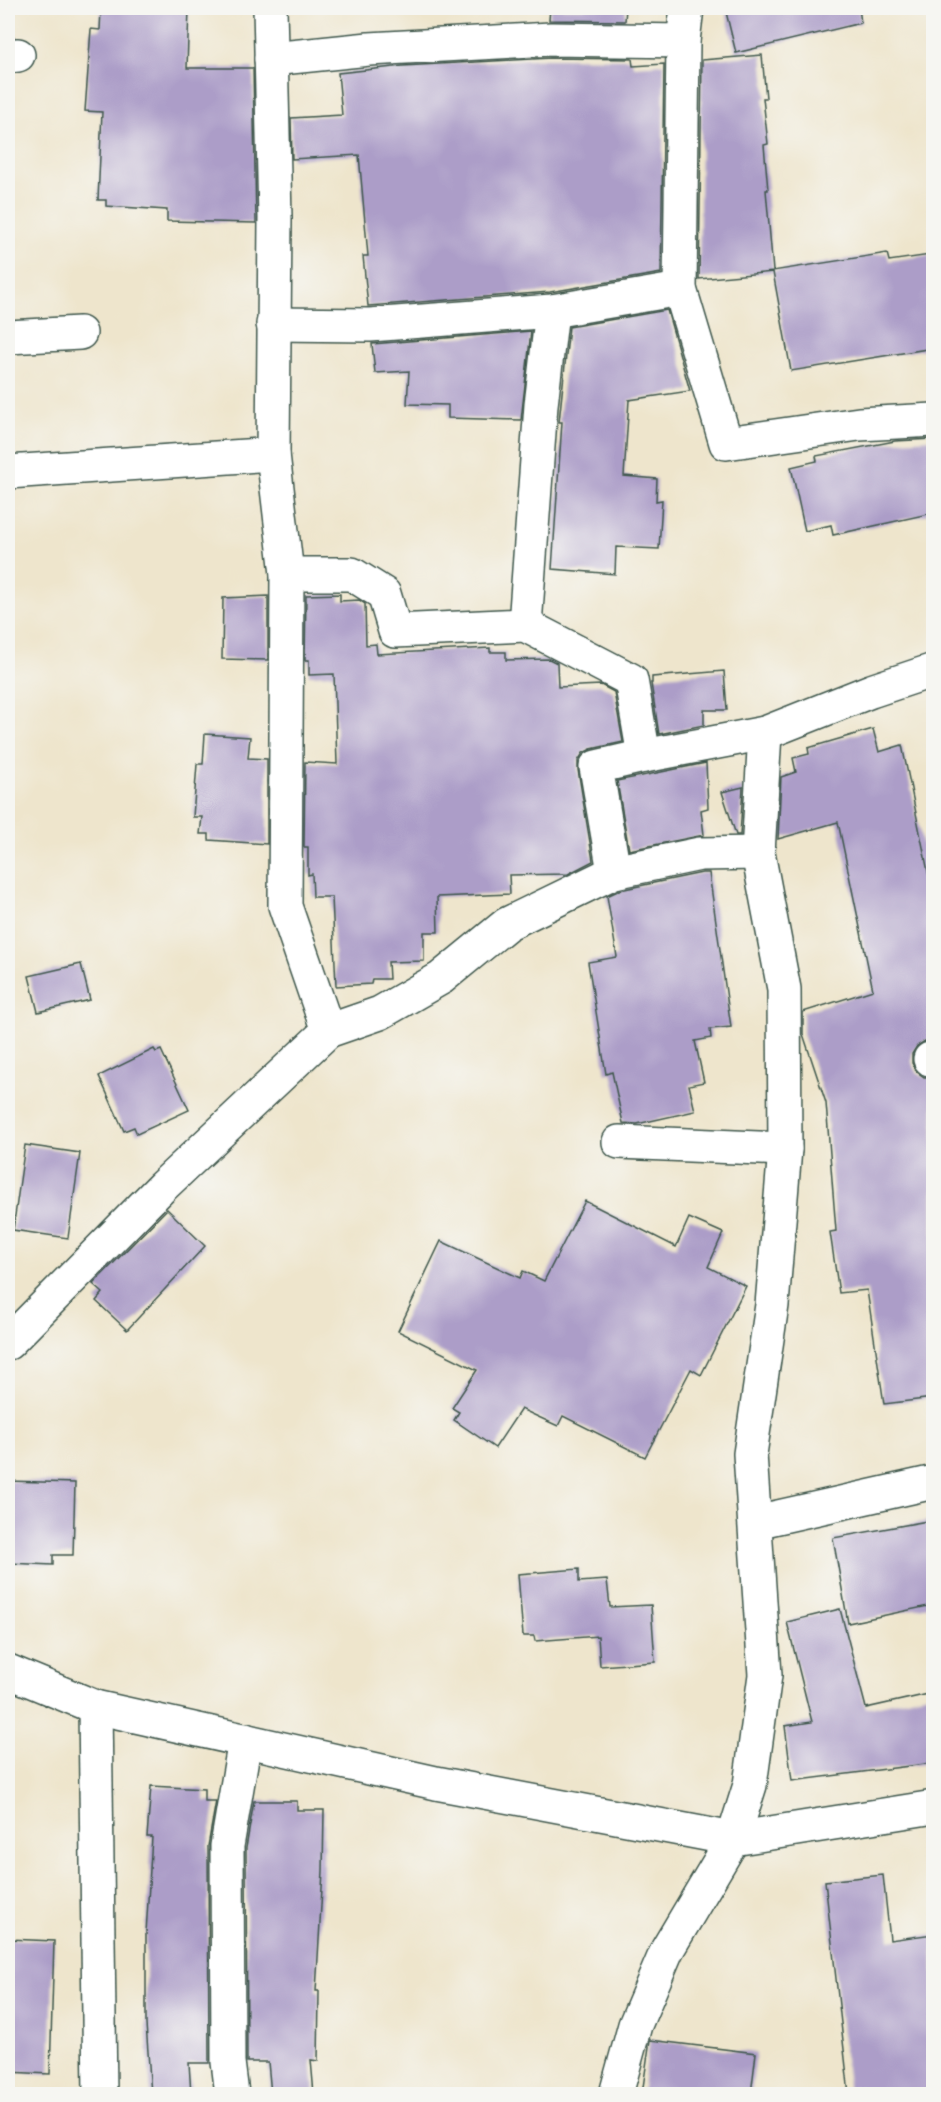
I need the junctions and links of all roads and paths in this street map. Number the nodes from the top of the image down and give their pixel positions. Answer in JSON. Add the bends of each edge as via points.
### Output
{"nodes":[{"id":1,"x":270,"y":8,"type":"edge"},
{"id":2,"x":687,"y":8,"type":"edge"},
{"id":3,"x":683,"y":40,"type":"junction"},
{"id":4,"x":272,"y":59,"type":"junction"},
{"id":5,"x":680,"y":289,"type":"junction"},
{"id":6,"x":552,"y":310,"type":"junction"},
{"id":7,"x":273,"y":324,"type":"junction"},
{"id":8,"x":80,"y":333,"type":"dead end"},
{"id":9,"x":8,"y":337,"type":"edge"},
{"id":10,"x":933,"y":420,"type":"edge"},
{"id":11,"x":273,"y":454,"type":"junction"},
{"id":12,"x":8,"y":472,"type":"edge"},
{"id":13,"x":287,"y":574,"type":"junction"},
{"id":14,"x":525,"y":625,"type":"junction"},
{"id":15,"x":933,"y":670,"type":"edge"},
{"id":16,"x":765,"y":734,"type":"junction"},
{"id":17,"x":644,"y":756,"type":"junction"},
{"id":18,"x":758,"y":853,"type":"junction"},
{"id":19,"x":614,"y":872,"type":"junction"},
{"id":20,"x":328,"y":1031,"type":"junction"},
{"id":21,"x":619,"y":1142,"type":"dead end"},
{"id":22,"x":785,"y":1149,"type":"junction"},
{"id":23,"x":8,"y":1343,"type":"edge"},
{"id":24,"x":933,"y":1482,"type":"edge"},
{"id":25,"x":756,"y":1522,"type":"junction"},
{"id":26,"x":8,"y":1671,"type":"edge"},
{"id":27,"x":95,"y":1707,"type":"junction"},
{"id":28,"x":245,"y":1740,"type":"junction"},
{"id":29,"x":933,"y":1807,"type":"edge"},
{"id":30,"x":733,"y":1839,"type":"junction"},
{"id":31,"x":100,"y":2094,"type":"edge"},
{"id":32,"x":232,"y":2094,"type":"edge"},
{"id":33,"x":616,"y":2094,"type":"edge"}],
"edges":[{"from":1,"to":4,"type":"street"},
{"from":2,"to":3,"type":"street"},
{"from":3,"to":4,"type":"street","via":[[551,39],[369,49]]},
{"from":3,"to":5,"type":"street"},
{"from":4,"to":7,"type":"street"},
{"from":5,"to":6,"type":"street"},
{"from":5,"to":10,"type":"street","via":[[726,443],[859,424]]},
{"from":6,"to":7,"type":"street","via":[[370,325]]},
{"from":6,"to":14,"type":"street"},
{"from":7,"to":11,"type":"street"},
{"from":8,"to":9,"type":"street"},
{"from":11,"to":12,"type":"street"},
{"from":11,"to":13,"type":"street"},
{"from":13,"to":14,"type":"street","via":[[352,574],[384,594],[395,631]]},
{"from":13,"to":20,"type":"street","via":[[285,906]]},
{"from":14,"to":17,"type":"street","via":[[631,680]]},
{"from":15,"to":16,"type":"street"},
{"from":16,"to":17,"type":"street"},
{"from":16,"to":18,"type":"street"},
{"from":17,"to":19,"type":"street","via":[[596,767]]},
{"from":18,"to":19,"type":"street","via":[[700,854]]},
{"from":18,"to":22,"type":"street","via":[[784,989]]},
{"from":19,"to":20,"type":"street","via":[[507,924],[441,978],[380,1013]]},
{"from":20,"to":23,"type":"street","via":[[162,1187]]},
{"from":21,"to":22,"type":"street"},
{"from":22,"to":25,"type":"street","via":[[772,1305],[750,1454]]},
{"from":24,"to":25,"type":"street"},
{"from":25,"to":30,"type":"street","via":[[765,1675],[750,1785]]},
{"from":26,"to":27,"type":"street"},
{"from":27,"to":28,"type":"street"},
{"from":27,"to":31,"type":"street"},
{"from":28,"to":30,"type":"street","via":[[436,1783]]},
{"from":28,"to":32,"type":"street","via":[[227,1846],[228,2062]]},
{"from":29,"to":30,"type":"street"},
{"from":30,"to":33,"type":"street","via":[[668,1950],[634,2025]]}]}
